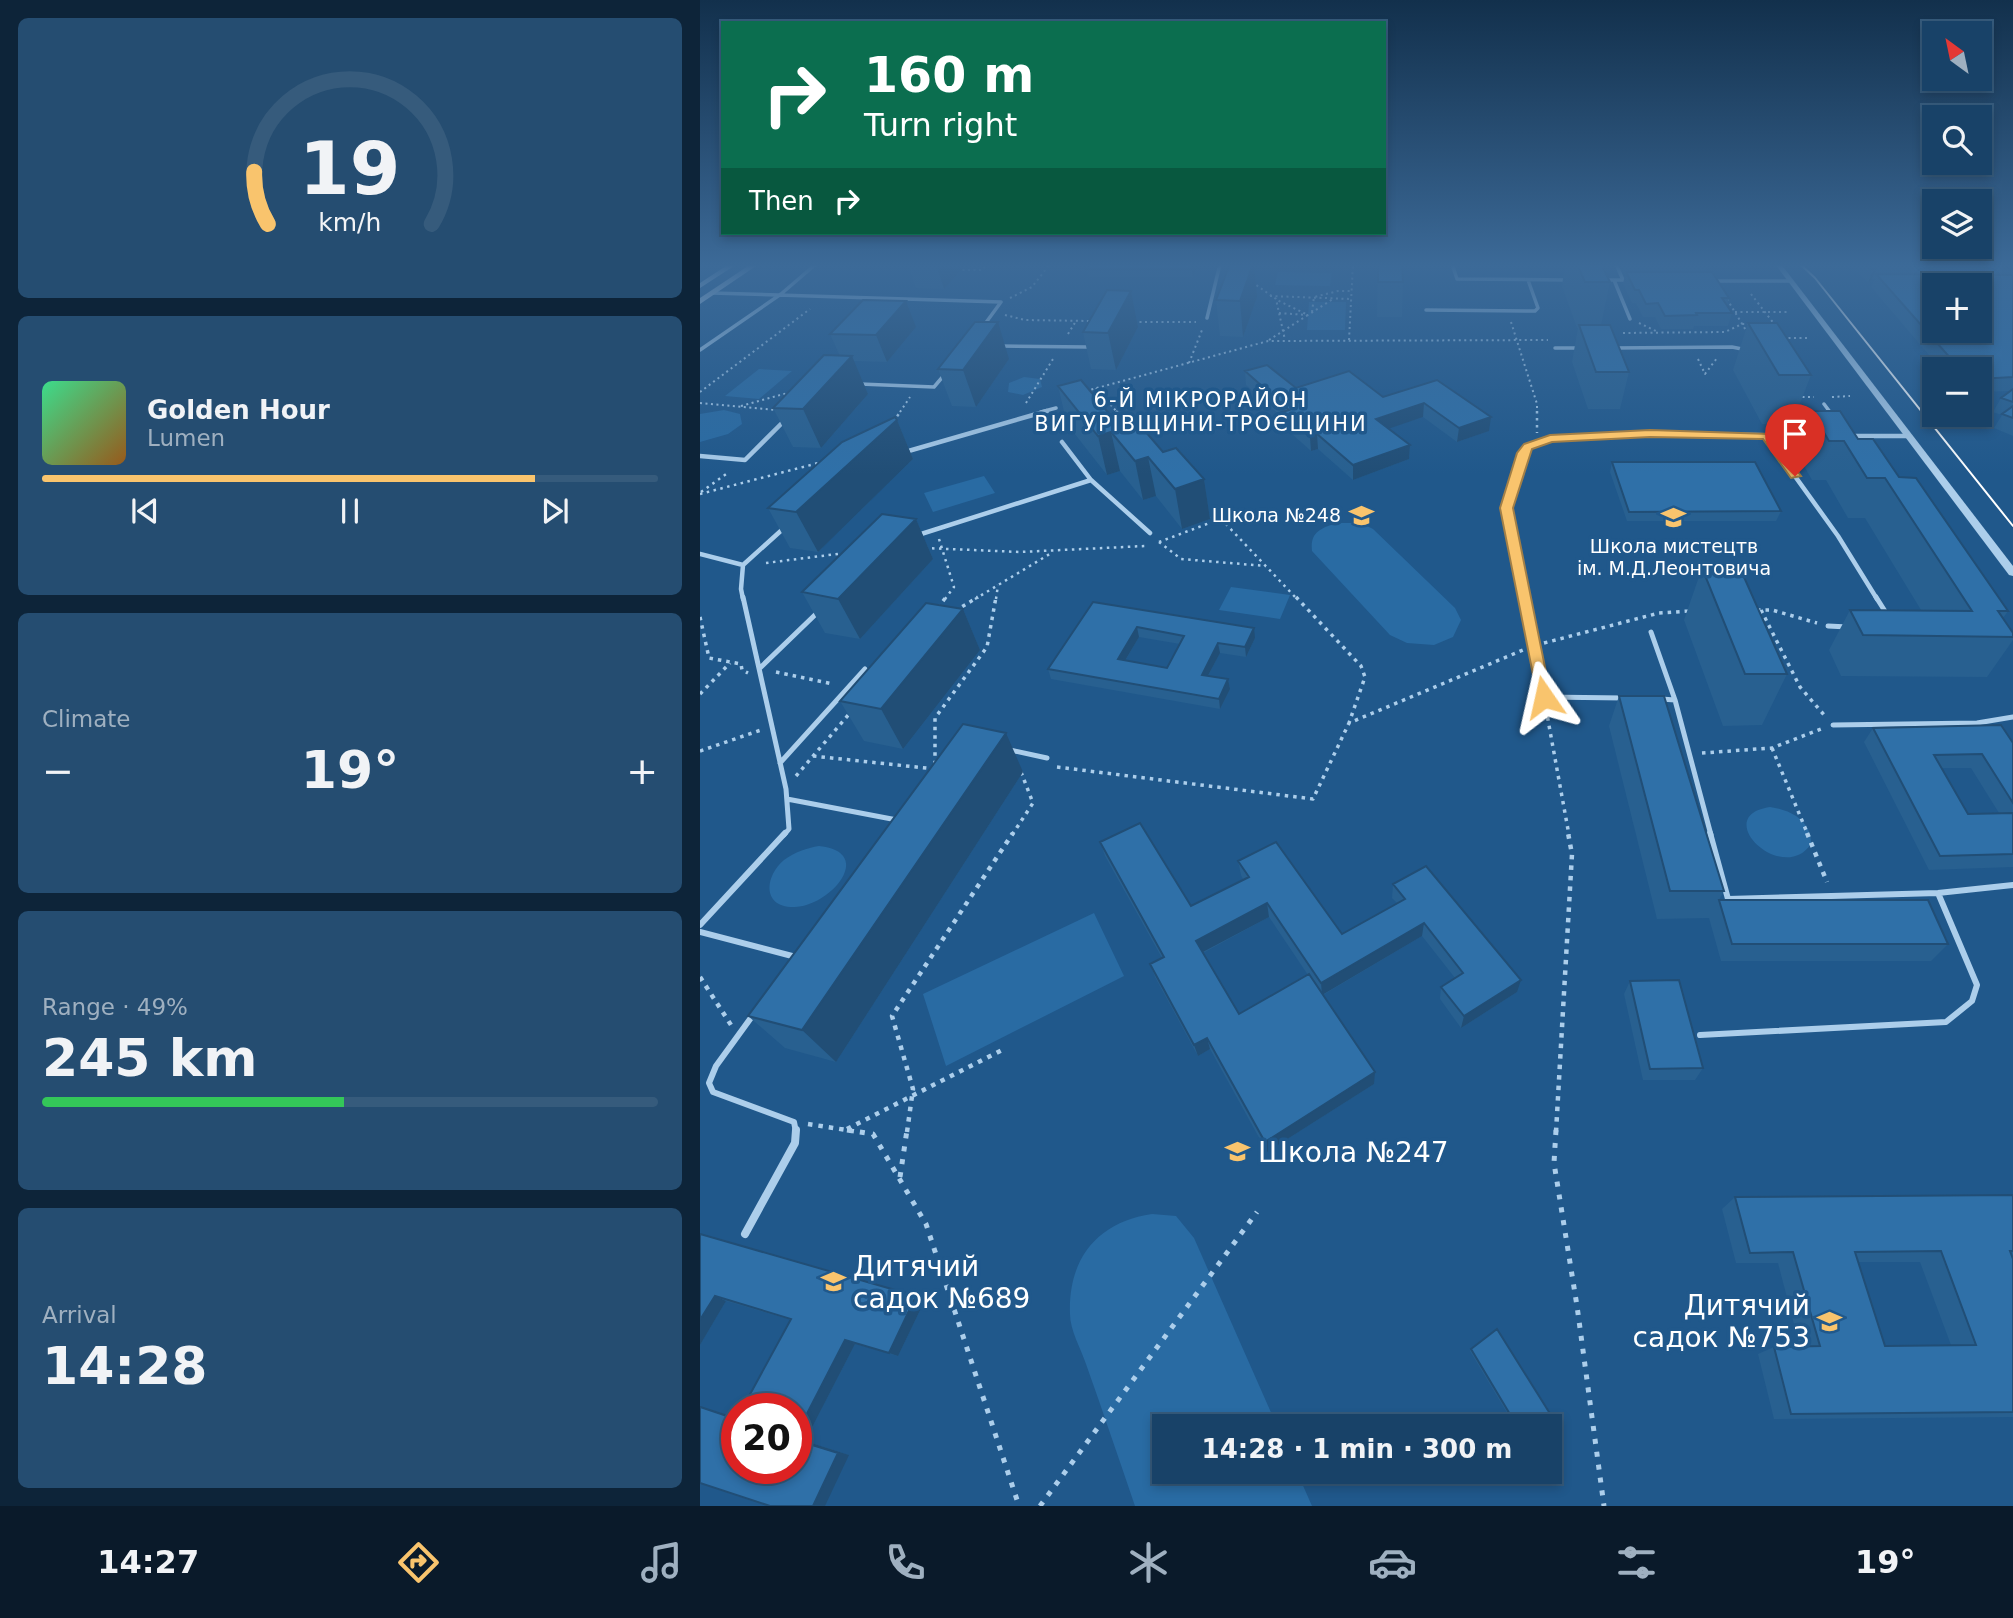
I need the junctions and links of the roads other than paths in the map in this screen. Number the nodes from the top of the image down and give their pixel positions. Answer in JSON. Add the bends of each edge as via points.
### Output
{"nodes":[{"id":1,"x":722,"y":334,"type":"edge"},
{"id":2,"x":977,"y":334,"type":"edge"},
{"id":3,"x":1832,"y":334,"type":"edge"},
{"id":4,"x":975,"y":337,"type":"edge"},
{"id":5,"x":996,"y":346,"type":"edge"},
{"id":6,"x":1088,"y":347,"type":"edge"},
{"id":7,"x":1555,"y":348,"type":"dead end"},
{"id":8,"x":1582,"y":348,"type":"edge"},
{"id":9,"x":1610,"y":348,"type":"edge"},
{"id":10,"x":700,"y":349,"type":"edge"},
{"id":11,"x":1752,"y":352,"type":"edge"},
{"id":12,"x":952,"y":366,"type":"edge"},
{"id":13,"x":849,"y":384,"type":"edge"},
{"id":14,"x":1824,"y":404,"type":"dead end"},
{"id":15,"x":1791,"y":407,"type":"edge"},
{"id":16,"x":1056,"y":408,"type":"edge"},
{"id":17,"x":793,"y":411,"type":"edge"},
{"id":18,"x":1838,"y":426,"type":"edge"},
{"id":19,"x":1766,"y":436,"type":"junction"},
{"id":20,"x":1909,"y":436,"type":"junction"},
{"id":21,"x":1062,"y":442,"type":"dead end"},
{"id":22,"x":1852,"y":446,"type":"edge"},
{"id":23,"x":895,"y":454,"type":"edge"},
{"id":24,"x":700,"y":456,"type":"edge"},
{"id":25,"x":1091,"y":480,"type":"junction"},
{"id":26,"x":794,"y":520,"type":"edge"},
{"id":27,"x":1150,"y":533,"type":"dead end"},
{"id":28,"x":910,"y":537,"type":"edge"},
{"id":29,"x":700,"y":554,"type":"edge"},
{"id":30,"x":743,"y":565,"type":"junction"},
{"id":31,"x":2013,"y":573,"type":"edge"},
{"id":32,"x":827,"y":602,"type":"edge"},
{"id":33,"x":1889,"y":616,"type":"edge"},
{"id":34,"x":1828,"y":626,"type":"road end"},
{"id":35,"x":1856,"y":627,"type":"edge"},
{"id":36,"x":1651,"y":632,"type":"dead end"},
{"id":37,"x":760,"y":668,"type":"junction"},
{"id":38,"x":865,"y":669,"type":"edge"},
{"id":39,"x":1636,"y":699,"type":"edge"},
{"id":40,"x":1649,"y":699,"type":"edge"},
{"id":41,"x":1675,"y":700,"type":"junction"},
{"id":42,"x":2013,"y":718,"type":"edge"},
{"id":43,"x":1833,"y":724,"type":"road end"},
{"id":44,"x":1001,"y":749,"type":"edge"},
{"id":45,"x":1046,"y":762,"type":"road end"},
{"id":46,"x":780,"y":763,"type":"junction"},
{"id":47,"x":786,"y":799,"type":"junction"},
{"id":48,"x":904,"y":810,"type":"edge"},
{"id":49,"x":897,"y":820,"type":"junction"},
{"id":50,"x":889,"y":831,"type":"edge"},
{"id":51,"x":2013,"y":885,"type":"edge"},
{"id":52,"x":1938,"y":893,"type":"junction"},
{"id":53,"x":700,"y":925,"type":"edge"},
{"id":54,"x":700,"y":932,"type":"edge"},
{"id":55,"x":804,"y":947,"type":"edge"},
{"id":56,"x":796,"y":957,"type":"junction"},
{"id":57,"x":789,"y":967,"type":"edge"},
{"id":58,"x":760,"y":1007,"type":"edge"},
{"id":59,"x":1700,"y":1035,"type":"dead end"},
{"id":60,"x":745,"y":1234,"type":"dead end"}],
"edges":[{"from":1,"to":10,"type":"lane"},
{"from":2,"to":4,"type":"lane"},
{"from":3,"to":20,"type":"street"},
{"from":5,"to":6,"type":"lane"},
{"from":7,"to":8,"type":"lane"},
{"from":9,"to":11,"type":"lane","via":[[1732,347]]},
{"from":12,"to":13,"type":"lane","via":[[934,387]]},
{"from":14,"to":18,"type":"lane"},
{"from":15,"to":19,"type":"lane","via":[[1810,436]]},
{"from":16,"to":23,"type":"lane"},
{"from":17,"to":24,"type":"lane","via":[[745,460]]},
{"from":19,"to":33,"type":"lane"},
{"from":19,"to":39,"type":"lane","via":[[1650,433],[1550,439],[1523,453],[1506,508],[1544,697]]},
{"from":20,"to":22,"type":"lane","via":[[1845,436]]},
{"from":20,"to":31,"type":"street"},
{"from":21,"to":25,"type":"lane"},
{"from":25,"to":27,"type":"lane"},
{"from":25,"to":28,"type":"lane"},
{"from":26,"to":30,"type":"lane"},
{"from":29,"to":30,"type":"lane"},
{"from":30,"to":37,"type":"lane","via":[[741,589]]},
{"from":32,"to":37,"type":"lane"},
{"from":34,"to":35,"type":"lane"},
{"from":36,"to":41,"type":"lane"},
{"from":37,"to":46,"type":"lane"},
{"from":38,"to":46,"type":"lane"},
{"from":40,"to":41,"type":"lane"},
{"from":41,"to":52,"type":"lane","via":[[1728,899]]},
{"from":42,"to":43,"type":"lane","via":[[1977,723]]},
{"from":44,"to":45,"type":"lane"},
{"from":46,"to":47,"type":"lane"},
{"from":47,"to":49,"type":"lane"},
{"from":47,"to":53,"type":"lane","via":[[789,829]]},
{"from":48,"to":49,"type":"lane"},
{"from":49,"to":50,"type":"lane"},
{"from":51,"to":52,"type":"lane"},
{"from":52,"to":59,"type":"lane","via":[[1976,985],[1972,1001],[1946,1022]]},
{"from":54,"to":56,"type":"lane"},
{"from":55,"to":56,"type":"lane"},
{"from":56,"to":57,"type":"lane"},
{"from":58,"to":60,"type":"lane","via":[[709,1083],[713,1091],[794,1122],[795,1143]]}]}
